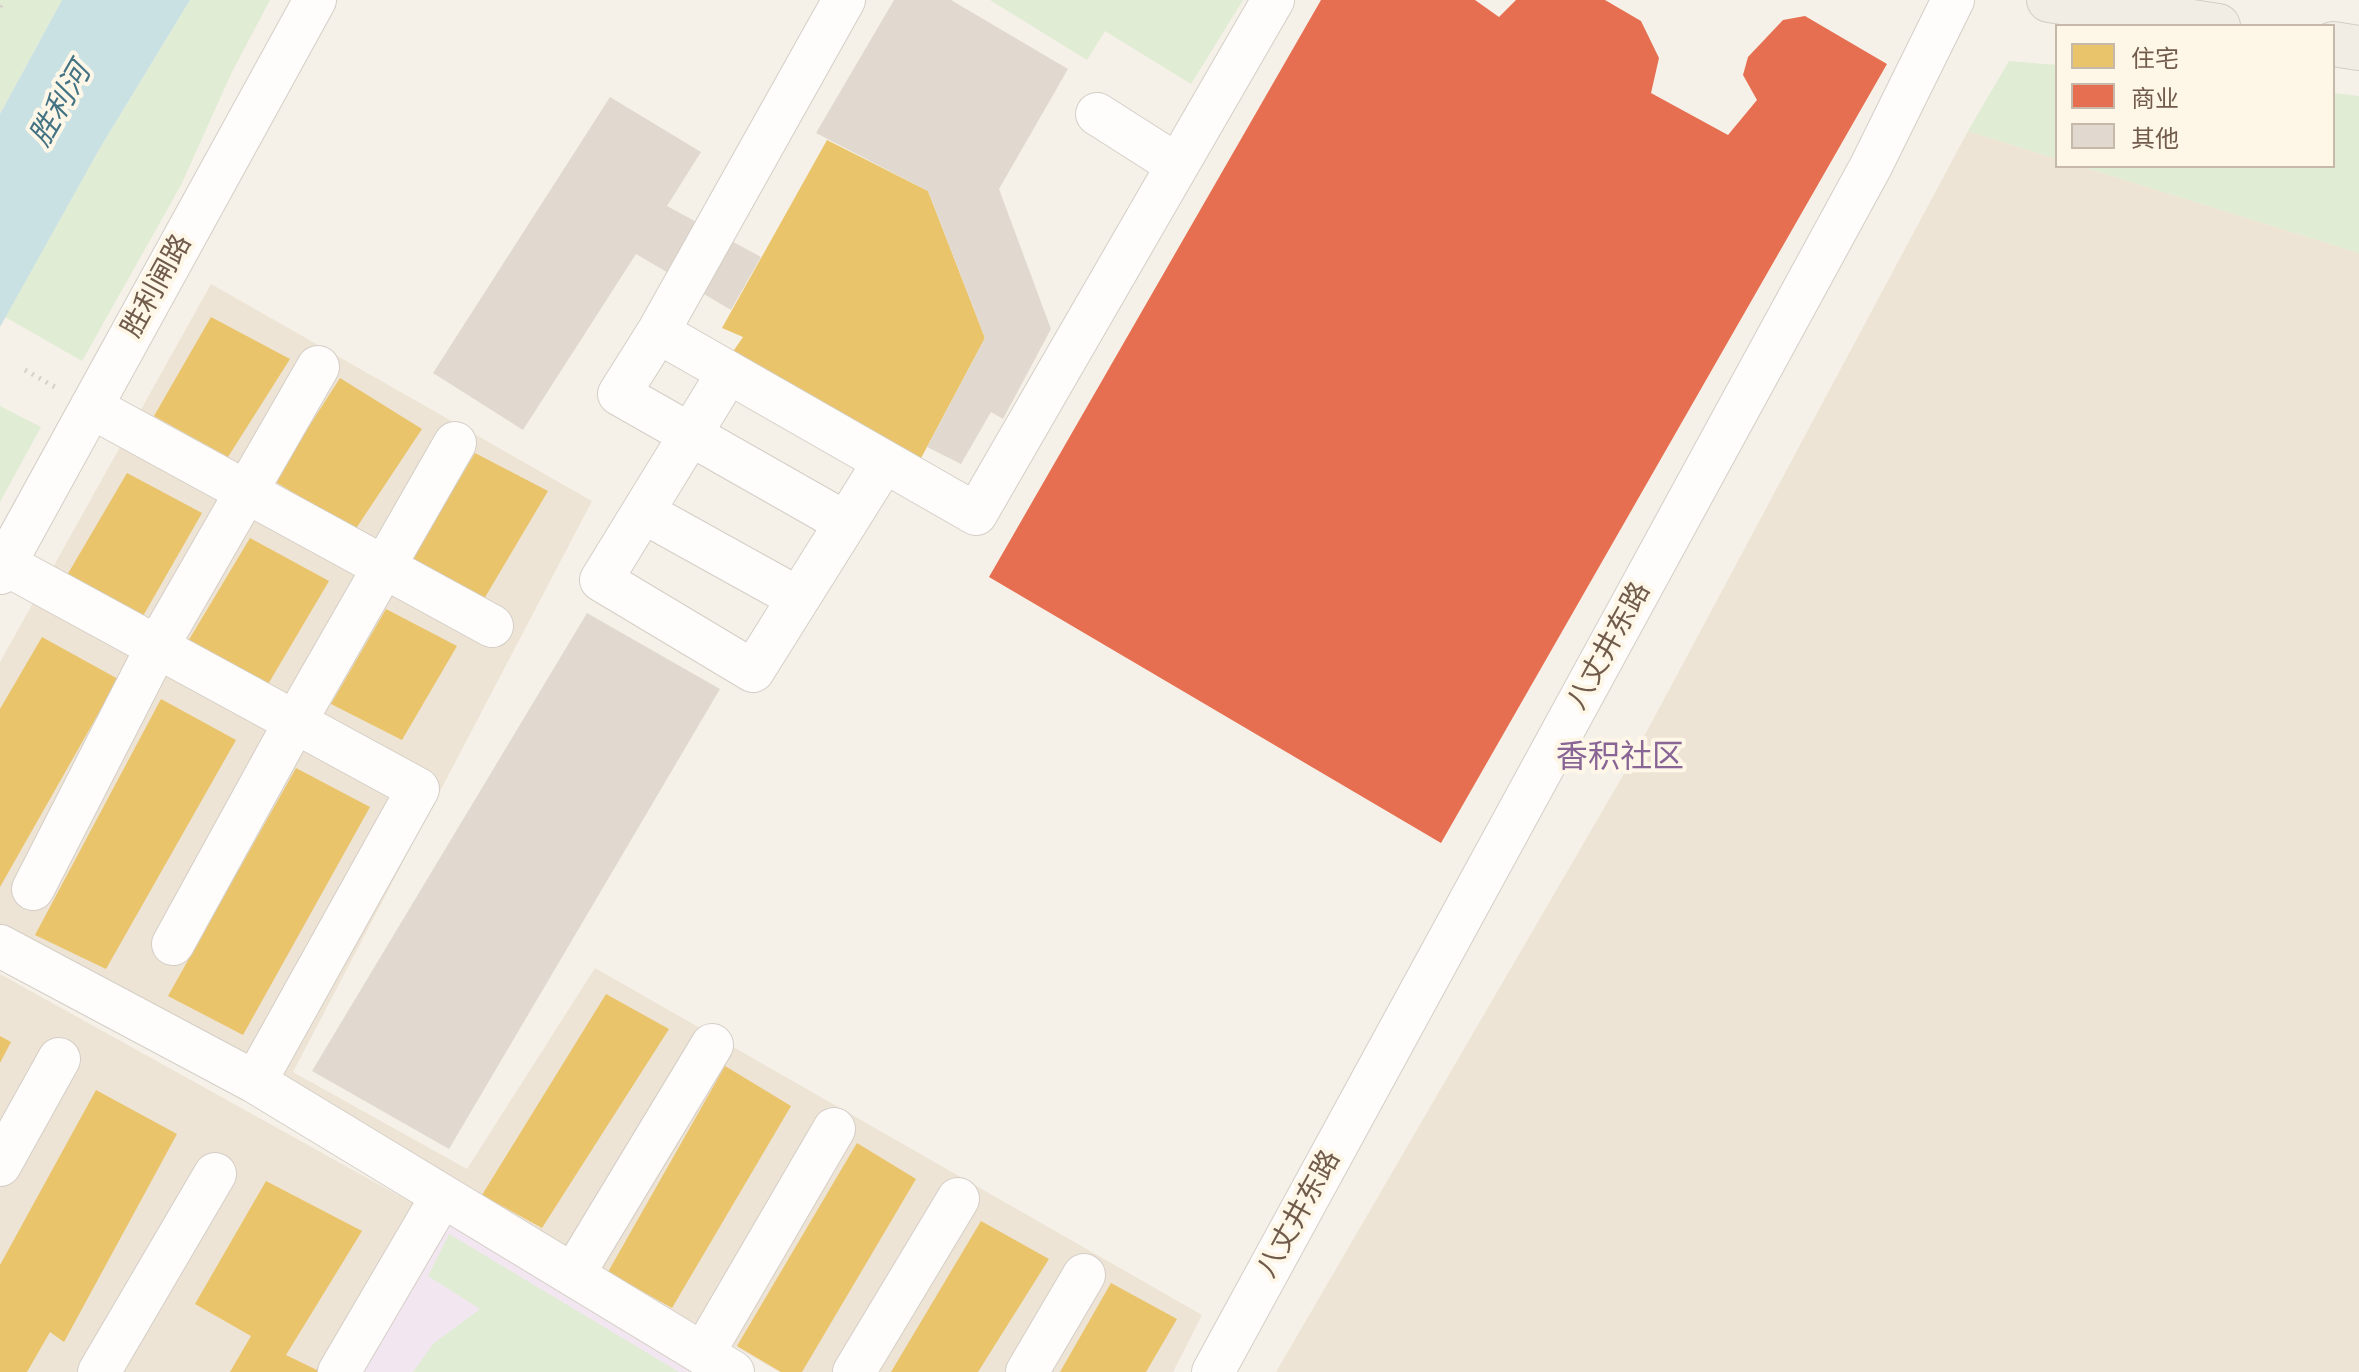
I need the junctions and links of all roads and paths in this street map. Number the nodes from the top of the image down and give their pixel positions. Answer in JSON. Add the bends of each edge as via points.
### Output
{"nodes":[{"id":1,"x":3,"y":0,"type":"edge"},
{"id":2,"x":315,"y":0,"type":"edge"},
{"id":3,"x":844,"y":0,"type":"edge"},
{"id":4,"x":1273,"y":0,"type":"edge"},
{"id":5,"x":1953,"y":0,"type":"edge"},
{"id":6,"x":2049,"y":0,"type":"edge"},
{"id":7,"x":0,"y":7,"type":"edge"},
{"id":8,"x":2205,"y":24,"type":"edge"},
{"id":9,"x":2335,"y":44,"type":"edge"},
{"id":10,"x":2359,"y":48,"type":"edge"},
{"id":11,"x":1097,"y":114,"type":"dead end"},
{"id":12,"x":1177,"y":165,"type":"junction"},
{"id":13,"x":658,"y":332,"type":"junction"},
{"id":14,"x":318,"y":367,"type":"dead end"},
{"id":15,"x":728,"y":373,"type":"junction"},
{"id":16,"x":91,"y":407,"type":"junction"},
{"id":17,"x":689,"y":436,"type":"junction"},
{"id":18,"x":455,"y":443,"type":"dead end"},
{"id":19,"x":884,"y":462,"type":"junction"},
{"id":20,"x":246,"y":493,"type":"junction"},
{"id":21,"x":643,"y":512,"type":"junction"},
{"id":22,"x":846,"y":523,"type":"junction"},
{"id":23,"x":384,"y":568,"type":"junction"},
{"id":24,"x":2,"y":569,"type":"edge"},
{"id":25,"x":798,"y":598,"type":"junction"},
{"id":26,"x":492,"y":626,"type":"dead end"},
{"id":27,"x":157,"y":647,"type":"junction"},
{"id":28,"x":295,"y":722,"type":"junction"},
{"id":29,"x":33,"y":889,"type":"dead end"},
{"id":30,"x":173,"y":944,"type":"dead end"},
{"id":31,"x":0,"y":946,"type":"edge"},
{"id":32,"x":712,"y":1045,"type":"dead end"},
{"id":33,"x":59,"y":1059,"type":"dead end"},
{"id":34,"x":255,"y":1082,"type":"junction"},
{"id":35,"x":834,"y":1129,"type":"dead end"},
{"id":36,"x":0,"y":1165,"type":"edge"},
{"id":37,"x":215,"y":1174,"type":"dead end"},
{"id":38,"x":442,"y":1196,"type":"junction"},
{"id":39,"x":958,"y":1199,"type":"dead end"},
{"id":40,"x":573,"y":1275,"type":"junction"},
{"id":41,"x":1084,"y":1275,"type":"dead end"},
{"id":42,"x":718,"y":1363,"type":"edge"},
{"id":43,"x":99,"y":1372,"type":"edge"},
{"id":44,"x":339,"y":1372,"type":"edge"},
{"id":45,"x":854,"y":1372,"type":"edge"},
{"id":46,"x":1027,"y":1372,"type":"edge"},
{"id":47,"x":1213,"y":1372,"type":"edge"}],
"edges":[{"from":1,"to":7,"type":"path"},
{"from":2,"to":16,"type":"street","name":"胜利闸路"},
{"from":3,"to":13,"type":"street"},
{"from":4,"to":12,"type":"street"},
{"from":5,"to":47,"type":"street","name":"八丈井东路","via":[[1871,166]]},
{"from":6,"to":8,"type":"main road"},
{"from":9,"to":10,"type":"main road"},
{"from":11,"to":12,"type":"street"},
{"from":12,"to":19,"type":"street","via":[[976,514]]},
{"from":13,"to":15,"type":"street"},
{"from":13,"to":17,"type":"street","via":[[619,394]]},
{"from":14,"to":20,"type":"street"},
{"from":15,"to":17,"type":"street"},
{"from":15,"to":19,"type":"street"},
{"from":16,"to":20,"type":"street"},
{"from":16,"to":24,"type":"street","name":"胜利闸路"},
{"from":17,"to":21,"type":"street"},
{"from":17,"to":22,"type":"street"},
{"from":18,"to":23,"type":"street"},
{"from":19,"to":22,"type":"street"},
{"from":20,"to":23,"type":"street"},
{"from":20,"to":27,"type":"street"},
{"from":21,"to":25,"type":"street"},
{"from":21,"to":25,"type":"street","via":[[601,580],[753,671]]},
{"from":22,"to":25,"type":"street"},
{"from":23,"to":26,"type":"street"},
{"from":23,"to":28,"type":"street"},
{"from":24,"to":27,"type":"street"},
{"from":27,"to":28,"type":"street"},
{"from":27,"to":29,"type":"street"},
{"from":28,"to":30,"type":"street"},
{"from":28,"to":34,"type":"street","via":[[418,789]]},
{"from":31,"to":34,"type":"street"},
{"from":32,"to":40,"type":"street"},
{"from":33,"to":36,"type":"street"},
{"from":34,"to":38,"type":"street"},
{"from":35,"to":42,"type":"street"},
{"from":37,"to":43,"type":"street"},
{"from":38,"to":40,"type":"street"},
{"from":38,"to":44,"type":"street"},
{"from":39,"to":45,"type":"street"},
{"from":40,"to":42,"type":"street"},
{"from":41,"to":46,"type":"street"}]}
